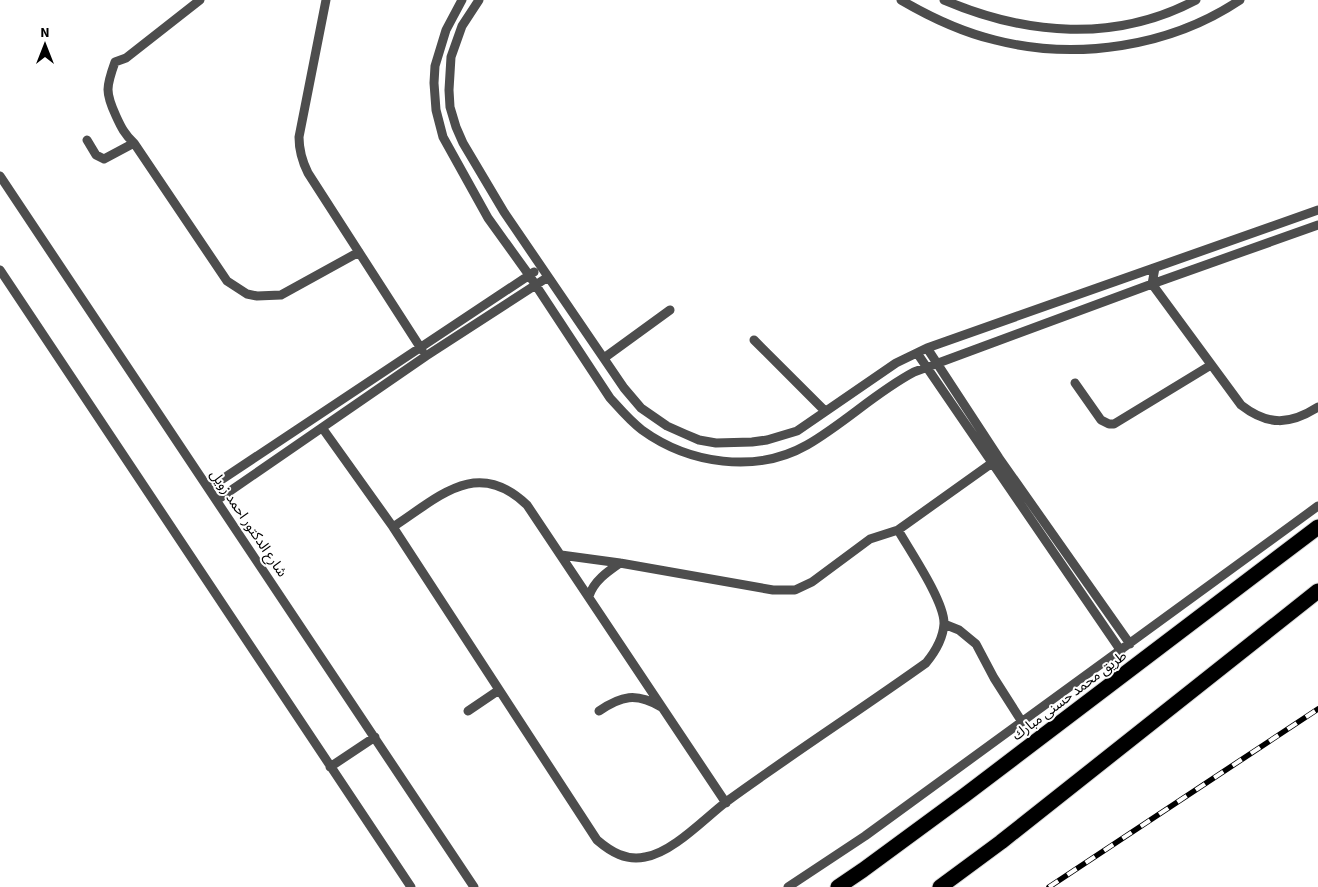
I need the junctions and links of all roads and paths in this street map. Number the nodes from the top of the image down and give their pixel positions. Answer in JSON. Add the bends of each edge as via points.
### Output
{"nodes":[{"id":1,"x":200,"y":0,"type":"edge"},
{"id":2,"x":326,"y":0,"type":"edge"},
{"id":3,"x":462,"y":0,"type":"edge"},
{"id":4,"x":479,"y":0,"type":"edge"},
{"id":5,"x":901,"y":0,"type":"edge"},
{"id":6,"x":944,"y":0,"type":"edge"},
{"id":7,"x":1196,"y":0,"type":"edge"},
{"id":8,"x":1240,"y":0,"type":"edge"},
{"id":9,"x":87,"y":140,"type":"dead end"},
{"id":10,"x":134,"y":143,"type":"junction"},
{"id":11,"x":0,"y":176,"type":"edge"},
{"id":12,"x":1318,"y":210,"type":"edge"},
{"id":13,"x":1318,"y":226,"type":"edge"},
{"id":14,"x":359,"y":252,"type":"junction"},
{"id":15,"x":541,"y":268,"type":"junction"},
{"id":16,"x":1154,"y":268,"type":"junction"},
{"id":17,"x":0,"y":270,"type":"edge"},
{"id":18,"x":529,"y":275,"type":"junction"},
{"id":19,"x":548,"y":277,"type":"junction"},
{"id":20,"x":536,"y":284,"type":"junction"},
{"id":21,"x":1152,"y":284,"type":"junction"},
{"id":22,"x":670,"y":310,"type":"dead end"},
{"id":23,"x":754,"y":340,"type":"dead end"},
{"id":24,"x":420,"y":347,"type":"junction"},
{"id":25,"x":927,"y":348,"type":"junction"},
{"id":26,"x":917,"y":353,"type":"junction"},
{"id":27,"x":426,"y":356,"type":"junction"},
{"id":28,"x":604,"y":358,"type":"junction"},
{"id":29,"x":936,"y":363,"type":"junction"},
{"id":30,"x":1211,"y":365,"type":"junction"},
{"id":31,"x":926,"y":367,"type":"junction"},
{"id":32,"x":1075,"y":383,"type":"dead end"},
{"id":33,"x":1318,"y":407,"type":"edge"},
{"id":34,"x":826,"y":411,"type":"junction"},
{"id":35,"x":323,"y":428,"type":"junction"},
{"id":36,"x":995,"y":461,"type":"junction"},
{"id":37,"x":209,"y":488,"type":"junction"},
{"id":38,"x":217,"y":500,"type":"junction"},
{"id":39,"x":1318,"y":506,"type":"edge"},
{"id":40,"x":393,"y":527,"type":"junction"},
{"id":41,"x":1318,"y":527,"type":"edge"},
{"id":42,"x":898,"y":530,"type":"junction"},
{"id":43,"x":561,"y":555,"type":"junction"},
{"id":44,"x":620,"y":563,"type":"junction"},
{"id":45,"x":1318,"y":591,"type":"edge"},
{"id":46,"x":589,"y":596,"type":"junction"},
{"id":47,"x":944,"y":624,"type":"junction"},
{"id":48,"x":1130,"y":644,"type":"junction"},
{"id":49,"x":1121,"y":651,"type":"junction"},
{"id":50,"x":499,"y":690,"type":"junction"},
{"id":51,"x":663,"y":708,"type":"junction"},
{"id":52,"x":468,"y":711,"type":"dead end"},
{"id":53,"x":598,"y":711,"type":"dead end"},
{"id":54,"x":1022,"y":722,"type":"junction"},
{"id":55,"x":375,"y":737,"type":"junction"},
{"id":56,"x":330,"y":767,"type":"junction"},
{"id":57,"x":726,"y":803,"type":"junction"},
{"id":58,"x":411,"y":887,"type":"edge"},
{"id":59,"x":474,"y":887,"type":"edge"},
{"id":60,"x":788,"y":887,"type":"edge"},
{"id":61,"x":838,"y":887,"type":"edge"},
{"id":62,"x":940,"y":887,"type":"edge"}],
"edges":[{"from":1,"to":10,"type":"street","via":[[126,58],[115,62],[109,80],[108,100],[124,134]]},
{"from":2,"to":14,"type":"street","via":[[299,148],[308,173]]},
{"from":3,"to":18,"type":"street","via":[[439,49],[434,83],[436,110],[443,137],[484,211]]},
{"from":4,"to":15,"type":"street","via":[[462,26],[451,57],[450,107],[464,143]]},
{"from":5,"to":8,"type":"street","via":[[956,28],[995,40],[1036,48],[1077,50],[1153,38],[1190,26]]},
{"from":6,"to":7,"type":"street","via":[[1012,23],[1052,29],[1093,30],[1139,22]]},
{"from":9,"to":10,"type":"street","via":[[96,156],[104,159]]},
{"from":10,"to":14,"type":"street","via":[[227,281],[247,294],[282,295]]},
{"from":11,"to":37,"type":"street","name":"شارع الدكتور احمد زويل"},
{"from":12,"to":16,"type":"street"},
{"from":13,"to":21,"type":"street"},
{"from":14,"to":24,"type":"street"},
{"from":15,"to":18,"type":"street"},
{"from":15,"to":19,"type":"street"},
{"from":16,"to":21,"type":"street"},
{"from":16,"to":25,"type":"street"},
{"from":17,"to":56,"type":"street"},
{"from":18,"to":20,"type":"street"},
{"from":18,"to":24,"type":"street"},
{"from":19,"to":20,"type":"street"},
{"from":19,"to":28,"type":"street"},
{"from":20,"to":27,"type":"street"},
{"from":20,"to":31,"type":"street","via":[[624,415],[660,442],[701,458],[756,461],[782,456],[807,445],[904,377]]},
{"from":21,"to":29,"type":"street"},
{"from":21,"to":30,"type":"street"},
{"from":22,"to":28,"type":"street"},
{"from":23,"to":34,"type":"street"},
{"from":24,"to":27,"type":"street"},
{"from":24,"to":37,"type":"street"},
{"from":25,"to":26,"type":"street"},
{"from":25,"to":29,"type":"street"},
{"from":26,"to":31,"type":"street"},
{"from":26,"to":34,"type":"street","via":[[890,367]]},
{"from":27,"to":35,"type":"street"},
{"from":28,"to":34,"type":"street","via":[[641,408],[667,426],[699,440],[716,443],[767,440],[797,431]]},
{"from":29,"to":31,"type":"street"},
{"from":29,"to":36,"type":"street"},
{"from":30,"to":32,"type":"street","via":[[1114,424],[1101,420]]},
{"from":30,"to":33,"type":"street","via":[[1241,405],[1261,418],[1285,421]]},
{"from":31,"to":36,"type":"street"},
{"from":35,"to":38,"type":"street"},
{"from":35,"to":40,"type":"street"},
{"from":36,"to":42,"type":"street"},
{"from":36,"to":48,"type":"street"},
{"from":36,"to":49,"type":"street"},
{"from":37,"to":38,"type":"street","name":"شارع الدكتور احمد زويل"},
{"from":38,"to":55,"type":"street","name":"شارع الدكتور احمد زويل"},
{"from":39,"to":48,"type":"street"},
{"from":40,"to":43,"type":"street","via":[[449,491],[465,484],[491,483],[515,493],[527,505]]},
{"from":40,"to":50,"type":"street"},
{"from":41,"to":61,"type":"highway","name":"طريق محمد حسنى مبارك"},
{"from":42,"to":44,"type":"street","via":[[870,539],[812,582],[795,590],[773,590]]},
{"from":42,"to":47,"type":"street","via":[[937,598]]},
{"from":43,"to":44,"type":"street"},
{"from":43,"to":46,"type":"street"},
{"from":44,"to":46,"type":"street","via":[[606,572]]},
{"from":45,"to":62,"type":"highway","via":[[1002,842]]},
{"from":46,"to":51,"type":"street"},
{"from":47,"to":54,"type":"street","via":[[959,630],[976,644]]},
{"from":47,"to":57,"type":"street","via":[[939,643],[926,663]]},
{"from":48,"to":49,"type":"street"},
{"from":49,"to":54,"type":"street"},
{"from":50,"to":52,"type":"street"},
{"from":50,"to":57,"type":"street","via":[[596,840],[610,851],[644,858],[661,853]]},
{"from":51,"to":53,"type":"street","via":[[640,698],[627,697],[615,700]]},
{"from":51,"to":57,"type":"street"},
{"from":54,"to":60,"type":"street","via":[[865,836]]},
{"from":55,"to":56,"type":"street"},
{"from":55,"to":59,"type":"street","name":"شارع الدكتور احمد زويل"},
{"from":56,"to":58,"type":"street"}]}
